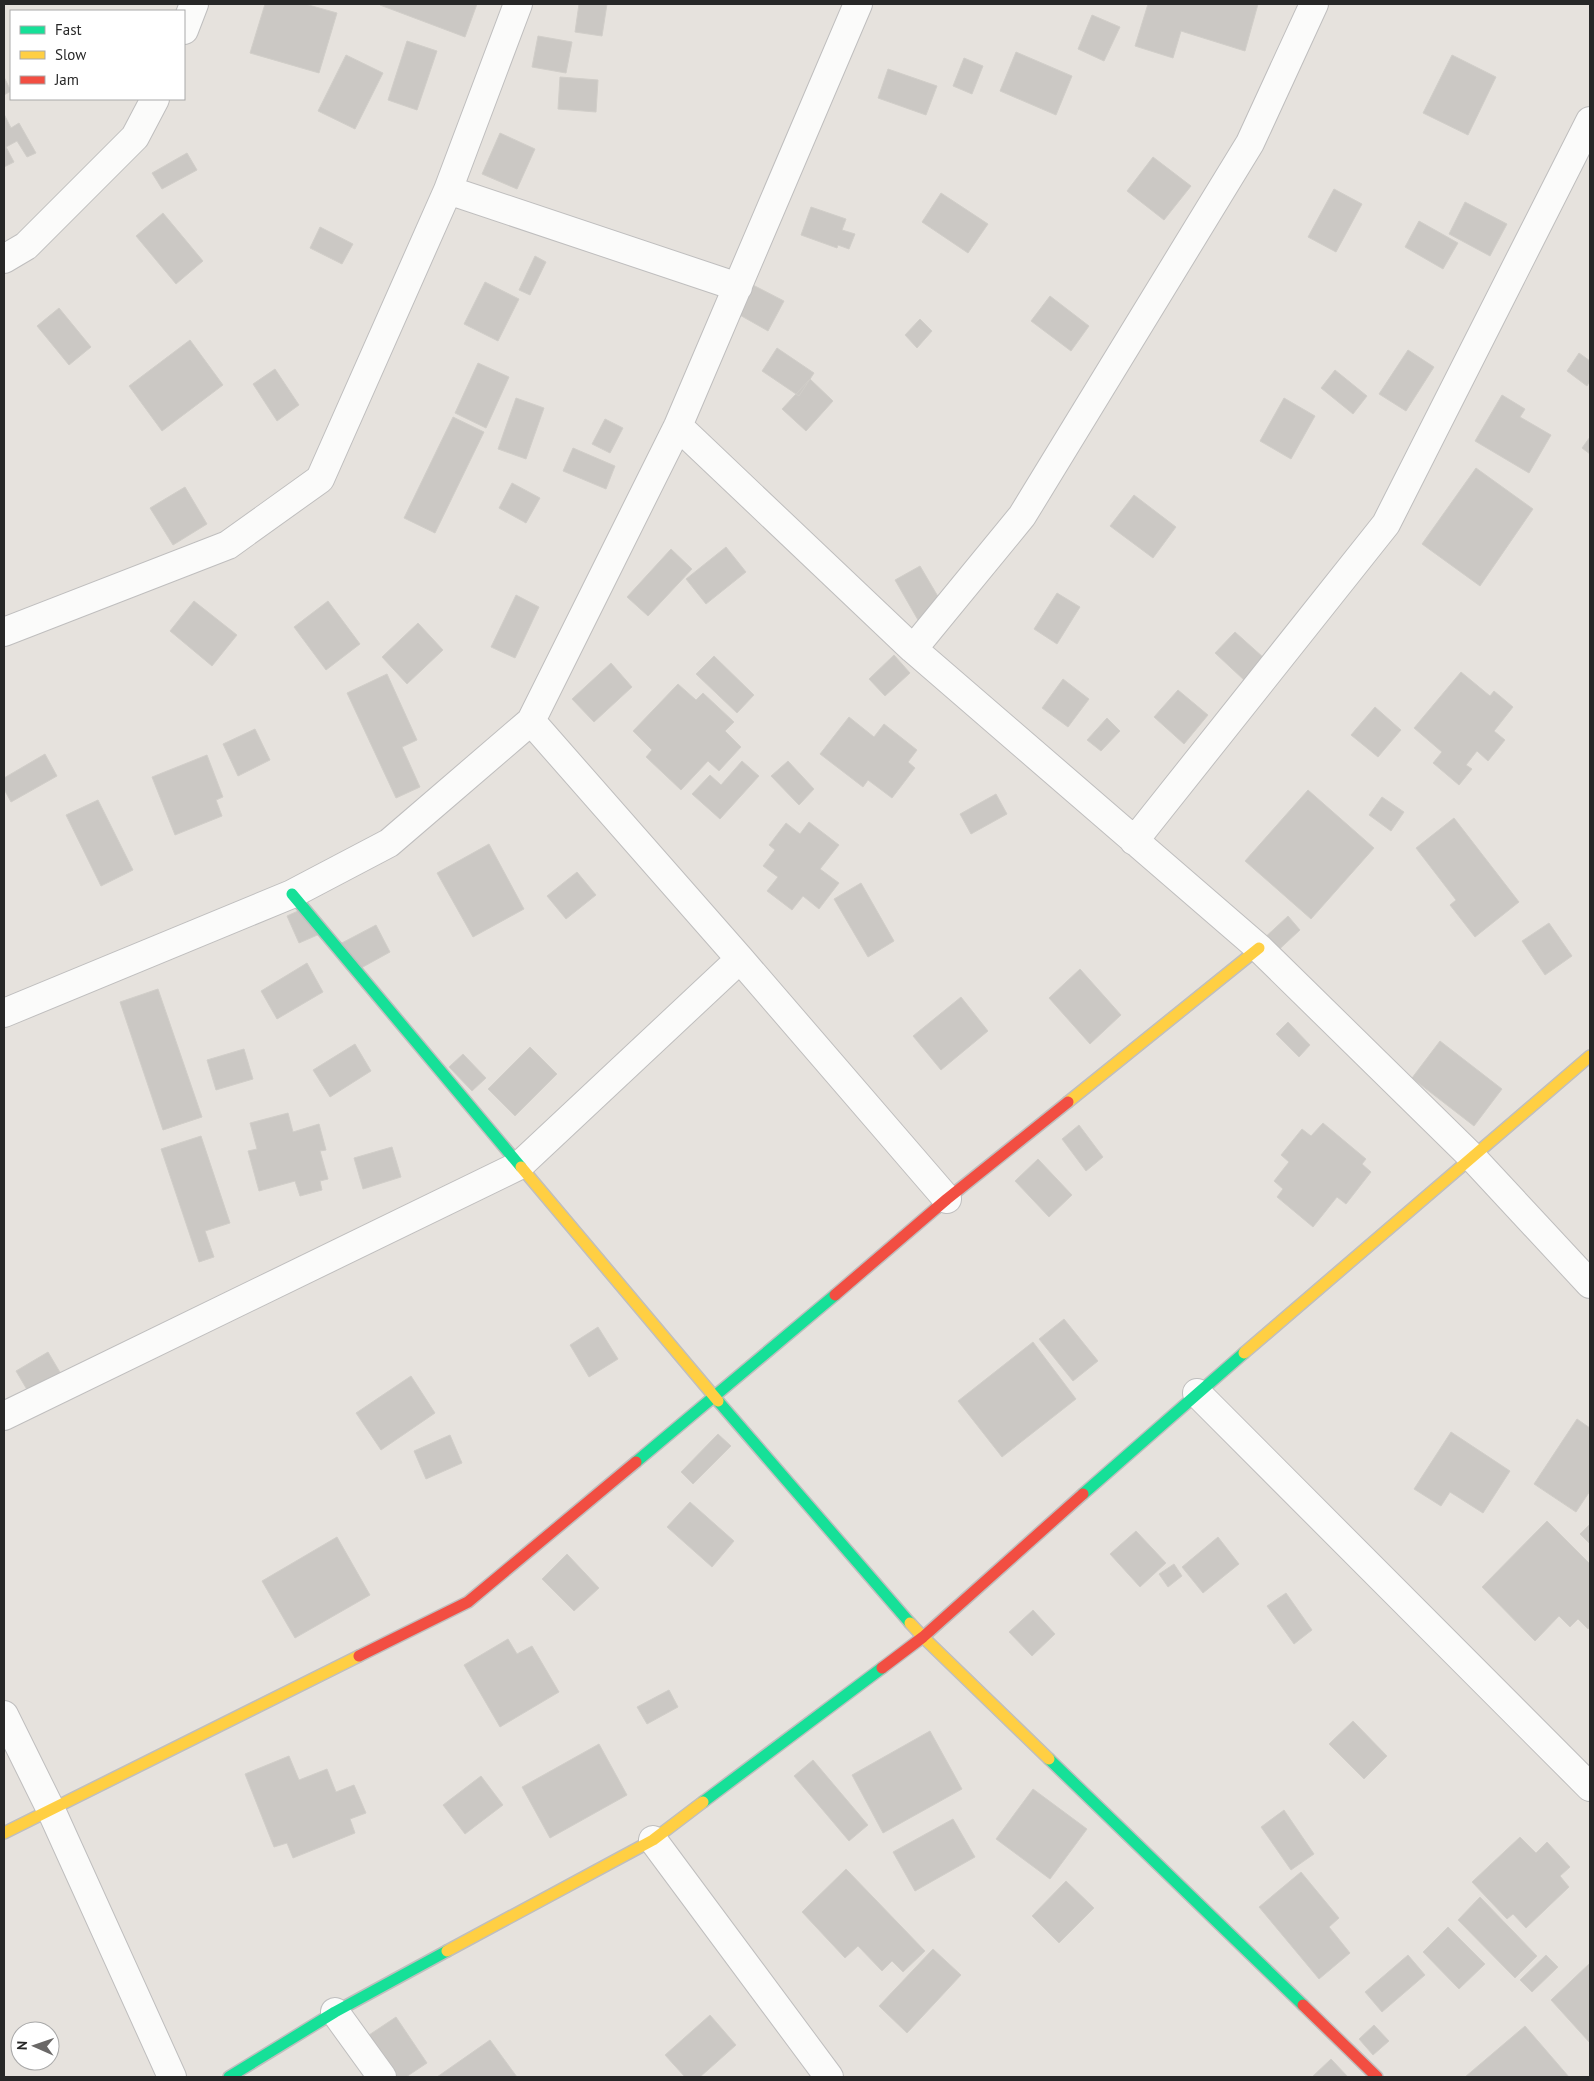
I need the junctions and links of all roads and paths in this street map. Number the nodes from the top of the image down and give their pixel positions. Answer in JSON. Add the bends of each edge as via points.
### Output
{"nodes":[{"id":1,"x":194,"y":4,"type":"edge"},
{"id":2,"x":518,"y":4,"type":"edge"},
{"id":3,"x":858,"y":4,"type":"edge"},
{"id":4,"x":1314,"y":4,"type":"edge"},
{"id":5,"x":185,"y":27,"type":"edge"},
{"id":6,"x":155,"y":100,"type":"edge"},
{"id":7,"x":1590,"y":121,"type":"edge"},
{"id":8,"x":448,"y":190,"type":"junction"},
{"id":9,"x":4,"y":259,"type":"edge"},
{"id":10,"x":738,"y":287,"type":"junction"},
{"id":11,"x":678,"y":426,"type":"junction"},
{"id":12,"x":4,"y":632,"type":"edge"},
{"id":13,"x":913,"y":650,"type":"junction"},
{"id":14,"x":531,"y":721,"type":"junction"},
{"id":15,"x":1134,"y":841,"type":"junction"},
{"id":16,"x":292,"y":894,"type":"junction"},
{"id":17,"x":1259,"y":948,"type":"junction"},
{"id":18,"x":740,"y":959,"type":"junction"},
{"id":19,"x":4,"y":1013,"type":"edge"},
{"id":20,"x":1590,"y":1056,"type":"edge"},
{"id":21,"x":1472,"y":1157,"type":"junction"},
{"id":22,"x":520,"y":1165,"type":"junction"},
{"id":23,"x":947,"y":1200,"type":"junction"},
{"id":24,"x":1590,"y":1284,"type":"edge"},
{"id":25,"x":1197,"y":1393,"type":"junction"},
{"id":26,"x":714,"y":1397,"type":"junction"},
{"id":27,"x":4,"y":1416,"type":"edge"},
{"id":28,"x":923,"y":1637,"type":"junction"},
{"id":29,"x":4,"y":1715,"type":"edge"},
{"id":30,"x":1590,"y":1788,"type":"edge"},
{"id":31,"x":51,"y":1810,"type":"junction"},
{"id":32,"x":4,"y":1832,"type":"edge"},
{"id":33,"x":653,"y":1840,"type":"junction"},
{"id":34,"x":335,"y":2012,"type":"junction"},
{"id":35,"x":172,"y":2077,"type":"edge"},
{"id":36,"x":229,"y":2077,"type":"edge"},
{"id":37,"x":382,"y":2077,"type":"edge"},
{"id":38,"x":830,"y":2077,"type":"edge"},
{"id":39,"x":1377,"y":2077,"type":"edge"}],
"edges":[{"from":1,"to":5,"type":"street"},
{"from":2,"to":8,"type":"street"},
{"from":3,"to":10,"type":"street"},
{"from":4,"to":13,"type":"street","via":[[1250,143],[1022,516]]},
{"from":6,"to":9,"type":"street","via":[[135,137],[26,246]]},
{"from":7,"to":15,"type":"street","via":[[1386,524]]},
{"from":8,"to":10,"type":"street"},
{"from":8,"to":12,"type":"street","via":[[320,479],[228,545]]},
{"from":10,"to":11,"type":"street"},
{"from":11,"to":13,"type":"street"},
{"from":11,"to":14,"type":"street"},
{"from":13,"to":15,"type":"street"},
{"from":14,"to":16,"type":"street","via":[[389,843]]},
{"from":14,"to":18,"type":"street"},
{"from":15,"to":17,"type":"street"},
{"from":16,"to":19,"type":"street"},
{"from":16,"to":22,"type":"street"},
{"from":17,"to":21,"type":"street"},
{"from":17,"to":23,"type":"street"},
{"from":18,"to":22,"type":"street"},
{"from":18,"to":23,"type":"street"},
{"from":20,"to":21,"type":"street"},
{"from":21,"to":24,"type":"street"},
{"from":21,"to":25,"type":"street"},
{"from":22,"to":26,"type":"street"},
{"from":22,"to":27,"type":"street"},
{"from":23,"to":26,"type":"street"},
{"from":25,"to":28,"type":"street"},
{"from":25,"to":30,"type":"street"},
{"from":26,"to":28,"type":"street"},
{"from":26,"to":31,"type":"street","via":[[468,1602]]},
{"from":28,"to":33,"type":"street"},
{"from":28,"to":39,"type":"street"},
{"from":29,"to":31,"type":"street"},
{"from":31,"to":32,"type":"street"},
{"from":31,"to":35,"type":"street"},
{"from":33,"to":34,"type":"street"},
{"from":33,"to":38,"type":"street"},
{"from":34,"to":36,"type":"street"},
{"from":34,"to":37,"type":"street"}]}
